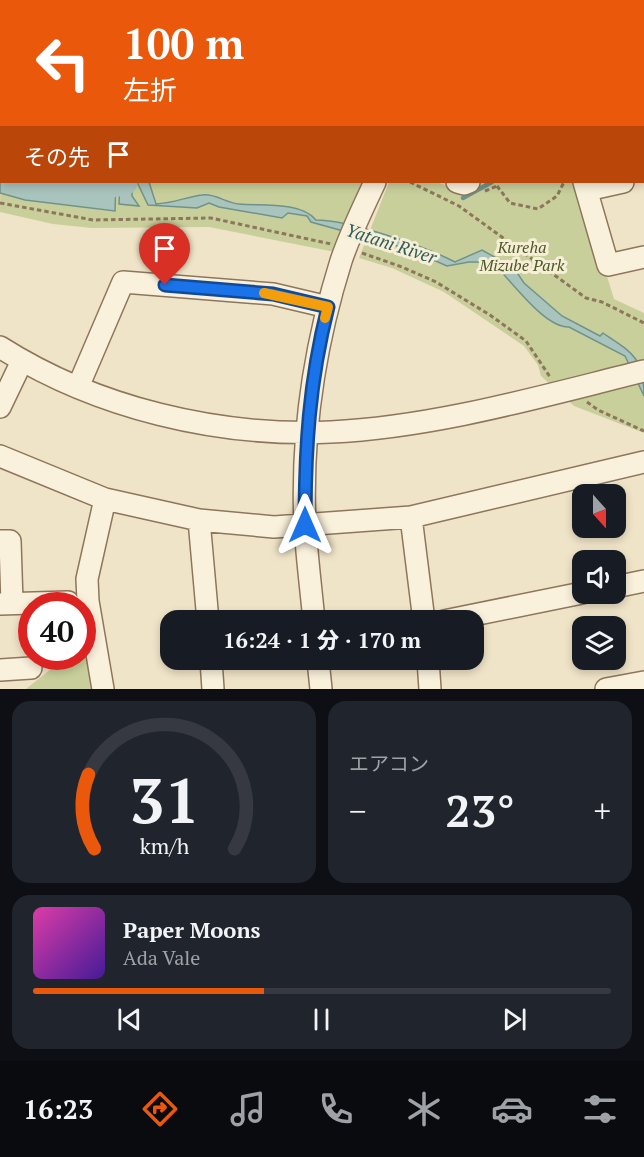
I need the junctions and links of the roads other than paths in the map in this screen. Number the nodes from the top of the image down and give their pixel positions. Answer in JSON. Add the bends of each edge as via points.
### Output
{"nodes":[{"id":1,"x":375,"y":183,"type":"edge"},
{"id":2,"x":614,"y":183,"type":"edge"},
{"id":3,"x":586,"y":186,"type":"edge"},
{"id":4,"x":644,"y":256,"type":"edge"},
{"id":5,"x":328,"y":307,"type":"junction"},
{"id":6,"x":0,"y":347,"type":"edge"},
{"id":7,"x":22,"y":361,"type":"junction"},
{"id":8,"x":644,"y":371,"type":"edge"},
{"id":9,"x":78,"y":387,"type":"junction"},
{"id":10,"x":0,"y":407,"type":"edge"},
{"id":11,"x":307,"y":433,"type":"junction"},
{"id":12,"x":0,"y":456,"type":"edge"},
{"id":13,"x":644,"y":462,"type":"edge"},
{"id":14,"x":105,"y":499,"type":"junction"},
{"id":15,"x":411,"y":517,"type":"junction"},
{"id":16,"x":199,"y":520,"type":"junction"},
{"id":17,"x":305,"y":525,"type":"junction"},
{"id":18,"x":0,"y":541,"type":"edge"},
{"id":19,"x":644,"y":581,"type":"edge"},
{"id":20,"x":626,"y":585,"type":"edge"},
{"id":21,"x":572,"y":595,"type":"edge"},
{"id":22,"x":6,"y":603,"type":"edge"},
{"id":23,"x":207,"y":610,"type":"edge"},
{"id":24,"x":313,"y":610,"type":"edge"},
{"id":25,"x":423,"y":610,"type":"edge"},
{"id":26,"x":484,"y":613,"type":"edge"},
{"id":27,"x":18,"y":669,"type":"edge"},
{"id":28,"x":0,"y":670,"type":"edge"},
{"id":29,"x":212,"y":670,"type":"edge"},
{"id":30,"x":319,"y":670,"type":"edge"},
{"id":31,"x":429,"y":670,"type":"edge"},
{"id":32,"x":644,"y":682,"type":"edge"},
{"id":33,"x":103,"y":689,"type":"edge"},
{"id":34,"x":213,"y":689,"type":"edge"},
{"id":35,"x":321,"y":689,"type":"edge"},
{"id":36,"x":430,"y":689,"type":"edge"},
{"id":37,"x":606,"y":689,"type":"edge"}],
"edges":[{"from":1,"to":5,"type":"street"},
{"from":2,"to":3,"type":"street"},
{"from":3,"to":4,"type":"street","via":[[608,265]]},
{"from":5,"to":9,"type":"street","via":[[273,294],[123,282]]},
{"from":5,"to":11,"type":"street","via":[[314,366]]},
{"from":6,"to":7,"type":"street"},
{"from":7,"to":9,"type":"street"},
{"from":7,"to":10,"type":"street"},
{"from":8,"to":11,"type":"street","via":[[580,393],[423,422]]},
{"from":9,"to":11,"type":"street","via":[[192,421]]},
{"from":11,"to":17,"type":"street"},
{"from":12,"to":14,"type":"street"},
{"from":13,"to":15,"type":"street"},
{"from":14,"to":16,"type":"street"},
{"from":14,"to":33,"type":"street","via":[[87,579]]},
{"from":15,"to":17,"type":"street"},
{"from":15,"to":25,"type":"street"},
{"from":16,"to":17,"type":"street","via":[[274,527]]},
{"from":16,"to":23,"type":"street"},
{"from":17,"to":24,"type":"street"},
{"from":18,"to":22,"type":"street","via":[[10,541]]},
{"from":19,"to":20,"type":"street"},
{"from":21,"to":26,"type":"street"},
{"from":27,"to":28,"type":"street"},
{"from":29,"to":34,"type":"street"},
{"from":30,"to":35,"type":"street"},
{"from":31,"to":36,"type":"street"},
{"from":32,"to":37,"type":"street"}]}
